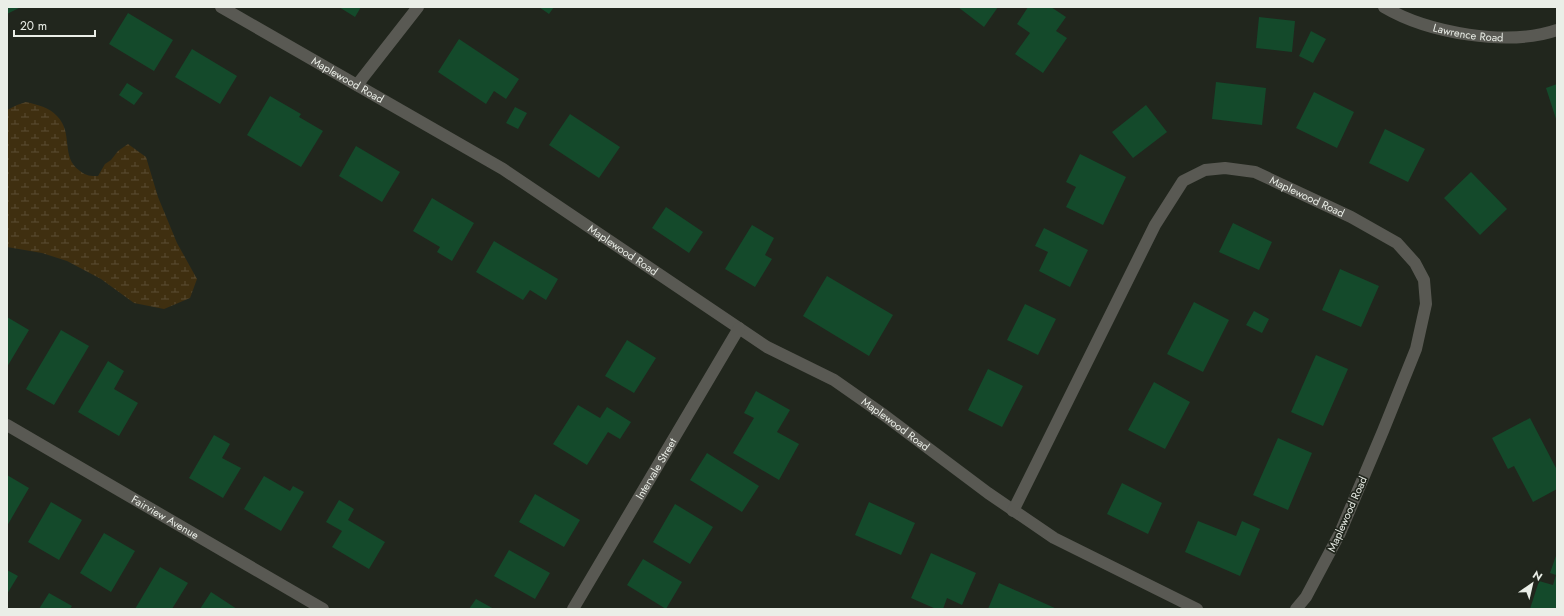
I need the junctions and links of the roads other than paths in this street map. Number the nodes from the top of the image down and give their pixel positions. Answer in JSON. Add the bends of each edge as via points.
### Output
{"nodes":[{"id":1,"x":221,"y":7,"type":"edge"},
{"id":2,"x":418,"y":7,"type":"edge"},
{"id":3,"x":1384,"y":7,"type":"edge"},
{"id":4,"x":1557,"y":30,"type":"edge"},
{"id":5,"x":358,"y":85,"type":"junction"},
{"id":6,"x":739,"y":328,"type":"junction"},
{"id":7,"x":7,"y":425,"type":"edge"},
{"id":8,"x":1013,"y":511,"type":"junction"},
{"id":9,"x":323,"y":609,"type":"edge"},
{"id":10,"x":573,"y":609,"type":"edge"},
{"id":11,"x":1197,"y":609,"type":"edge"},
{"id":12,"x":1296,"y":609,"type":"edge"}],
"edges":[{"from":1,"to":5,"type":"street","name":"Maplewood Road"},
{"from":2,"to":5,"type":"street"},
{"from":3,"to":4,"type":"street","name":"Lawrence Road","via":[[1410,20],[1460,34],[1508,37],[1547,34]]},
{"from":5,"to":6,"type":"street","name":"Maplewood Road","via":[[503,170]]},
{"from":6,"to":8,"type":"street","name":"Maplewood Road","via":[[767,347],[834,380]]},
{"from":6,"to":10,"type":"street","name":"Intervale Street"},
{"from":7,"to":9,"type":"street","name":"Fairview Avenue"},
{"from":8,"to":11,"type":"street","name":"Maplewood Road","via":[[1054,538]]},
{"from":8,"to":12,"type":"street","name":"Maplewood Road","via":[[1155,225],[1183,181],[1205,170],[1225,168],[1255,172],[1351,217],[1397,243],[1415,263],[1424,280],[1426,304],[1416,349],[1340,533],[1306,597]]}]}
